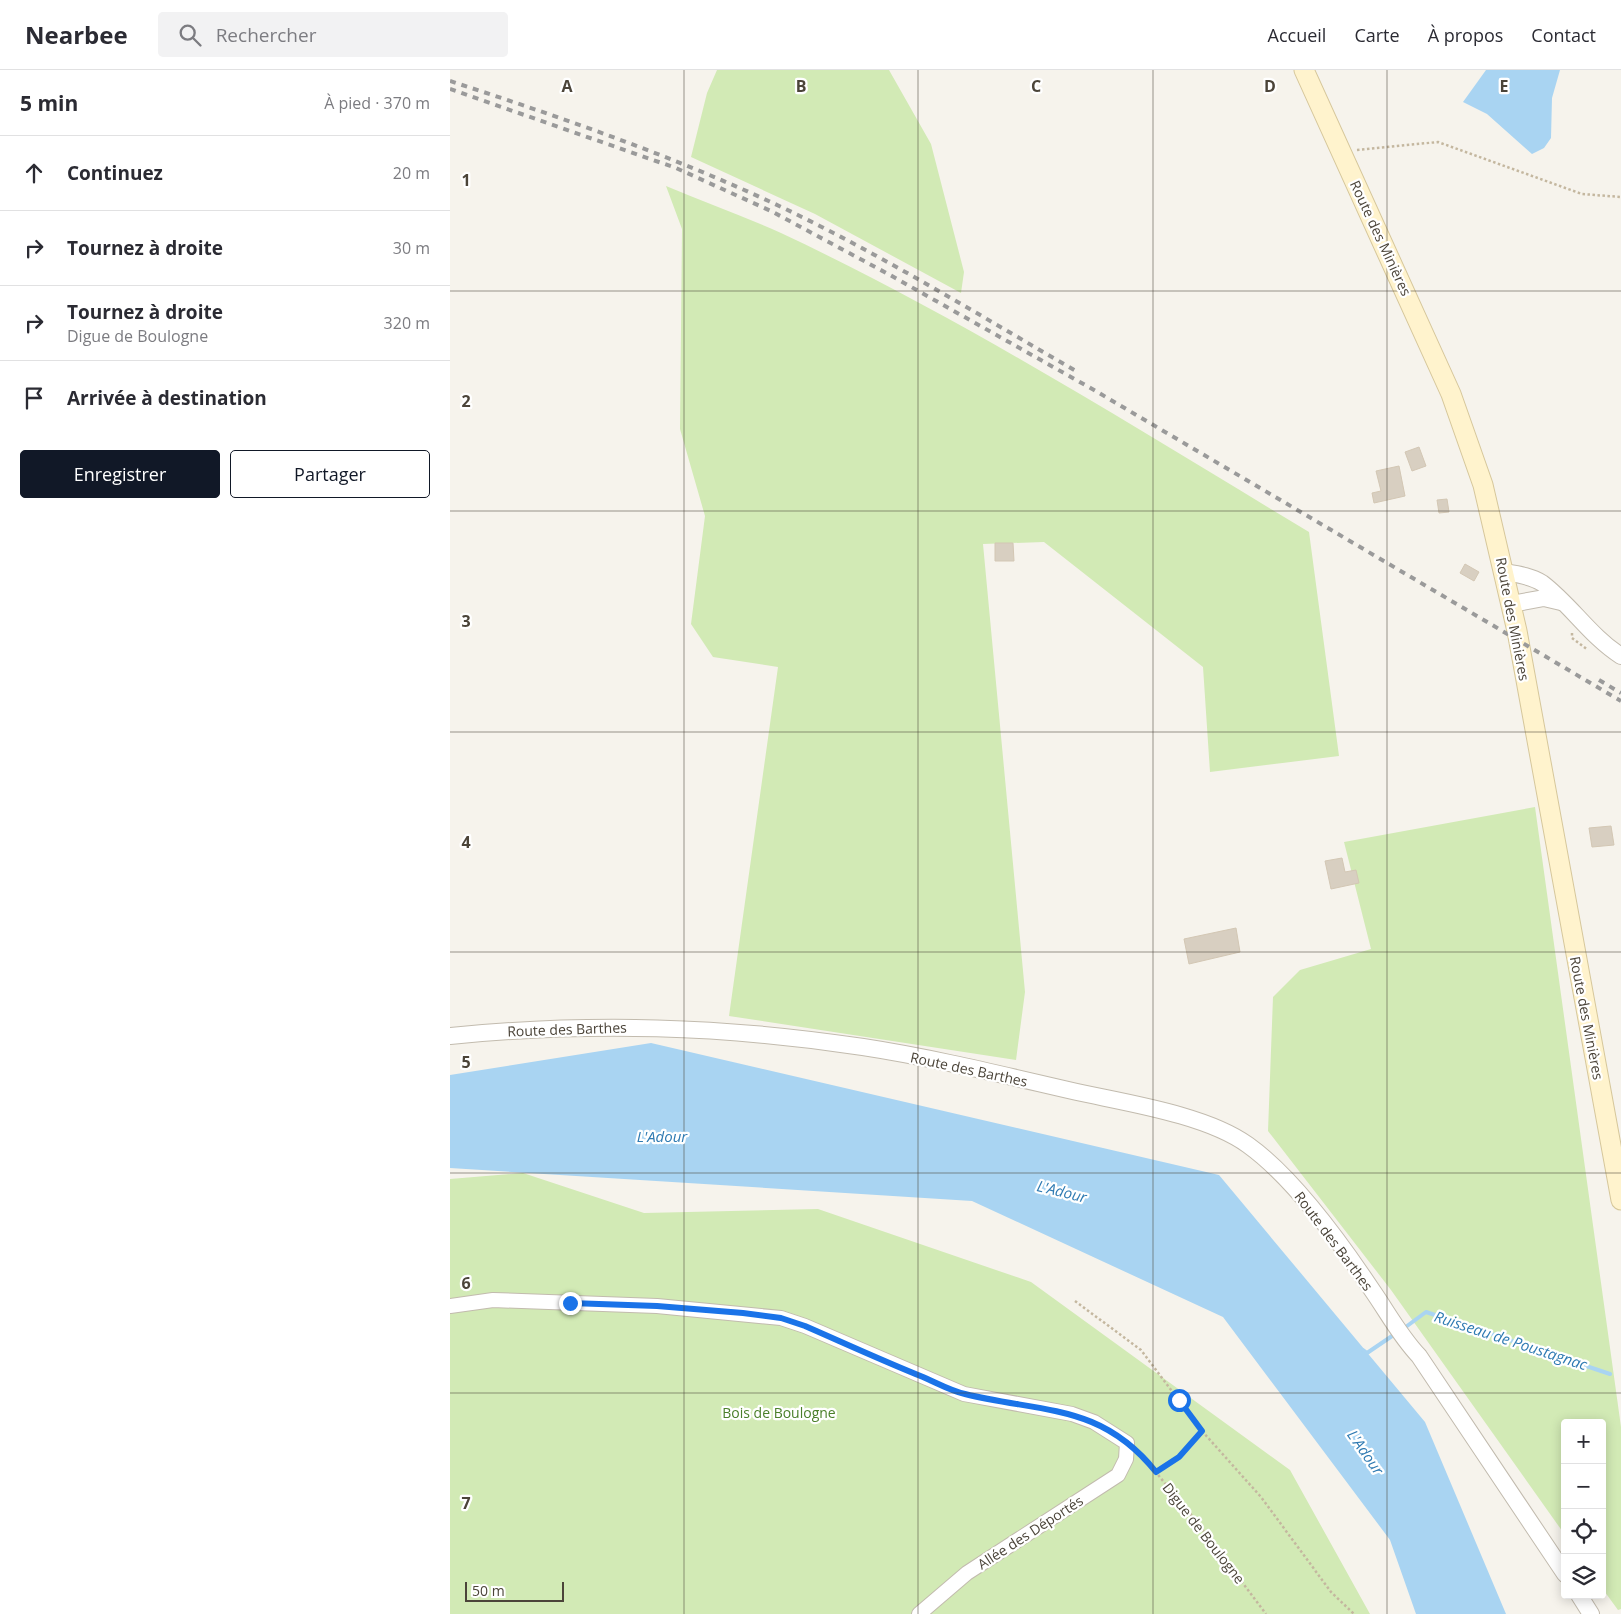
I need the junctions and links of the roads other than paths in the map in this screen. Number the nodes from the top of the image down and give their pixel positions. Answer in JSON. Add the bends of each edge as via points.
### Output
{"nodes":[{"id":1,"x":1304,"y":70,"type":"edge"},
{"id":2,"x":1505,"y":572,"type":"junction"},
{"id":3,"x":1561,"y":602,"type":"junction"},
{"id":4,"x":1511,"y":604,"type":"junction"},
{"id":5,"x":1621,"y":656,"type":"edge"},
{"id":6,"x":450,"y":1036,"type":"edge"},
{"id":7,"x":1621,"y":1200,"type":"edge"},
{"id":8,"x":450,"y":1306,"type":"edge"},
{"id":9,"x":1561,"y":1568,"type":"edge"},
{"id":10,"x":1582,"y":1599,"type":"edge"},
{"id":11,"x":1592,"y":1613,"type":"edge"},
{"id":12,"x":919,"y":1614,"type":"edge"}],
"edges":[{"from":1,"to":2,"type":"main road","name":"Route des Minières","via":[[1452,394],[1484,484]]},
{"from":2,"to":3,"type":"street","via":[[1528,576],[1541,583]]},
{"from":2,"to":4,"type":"main road","name":"Route des Minières"},
{"from":3,"to":4,"type":"street","via":[[1544,598]]},
{"from":3,"to":5,"type":"street","via":[[1593,635]]},
{"from":4,"to":7,"type":"main road","name":"Route des Minières"},
{"from":6,"to":9,"type":"street","name":"Route des Barthes","via":[[519,1029],[605,1026],[686,1028],[778,1036],[865,1047],[1038,1083],[1188,1118],[1228,1134],[1247,1144],[1282,1174],[1306,1202],[1373,1290],[1404,1341],[1419,1356]]},
{"from":8,"to":12,"type":"street","name":"Allée des Déportés","via":[[493,1300],[590,1303],[781,1318],[964,1394],[1072,1414],[1094,1422],[1128,1443],[1126,1459],[1118,1475],[967,1573]]},
{"from":10,"to":11,"type":"street"}]}
